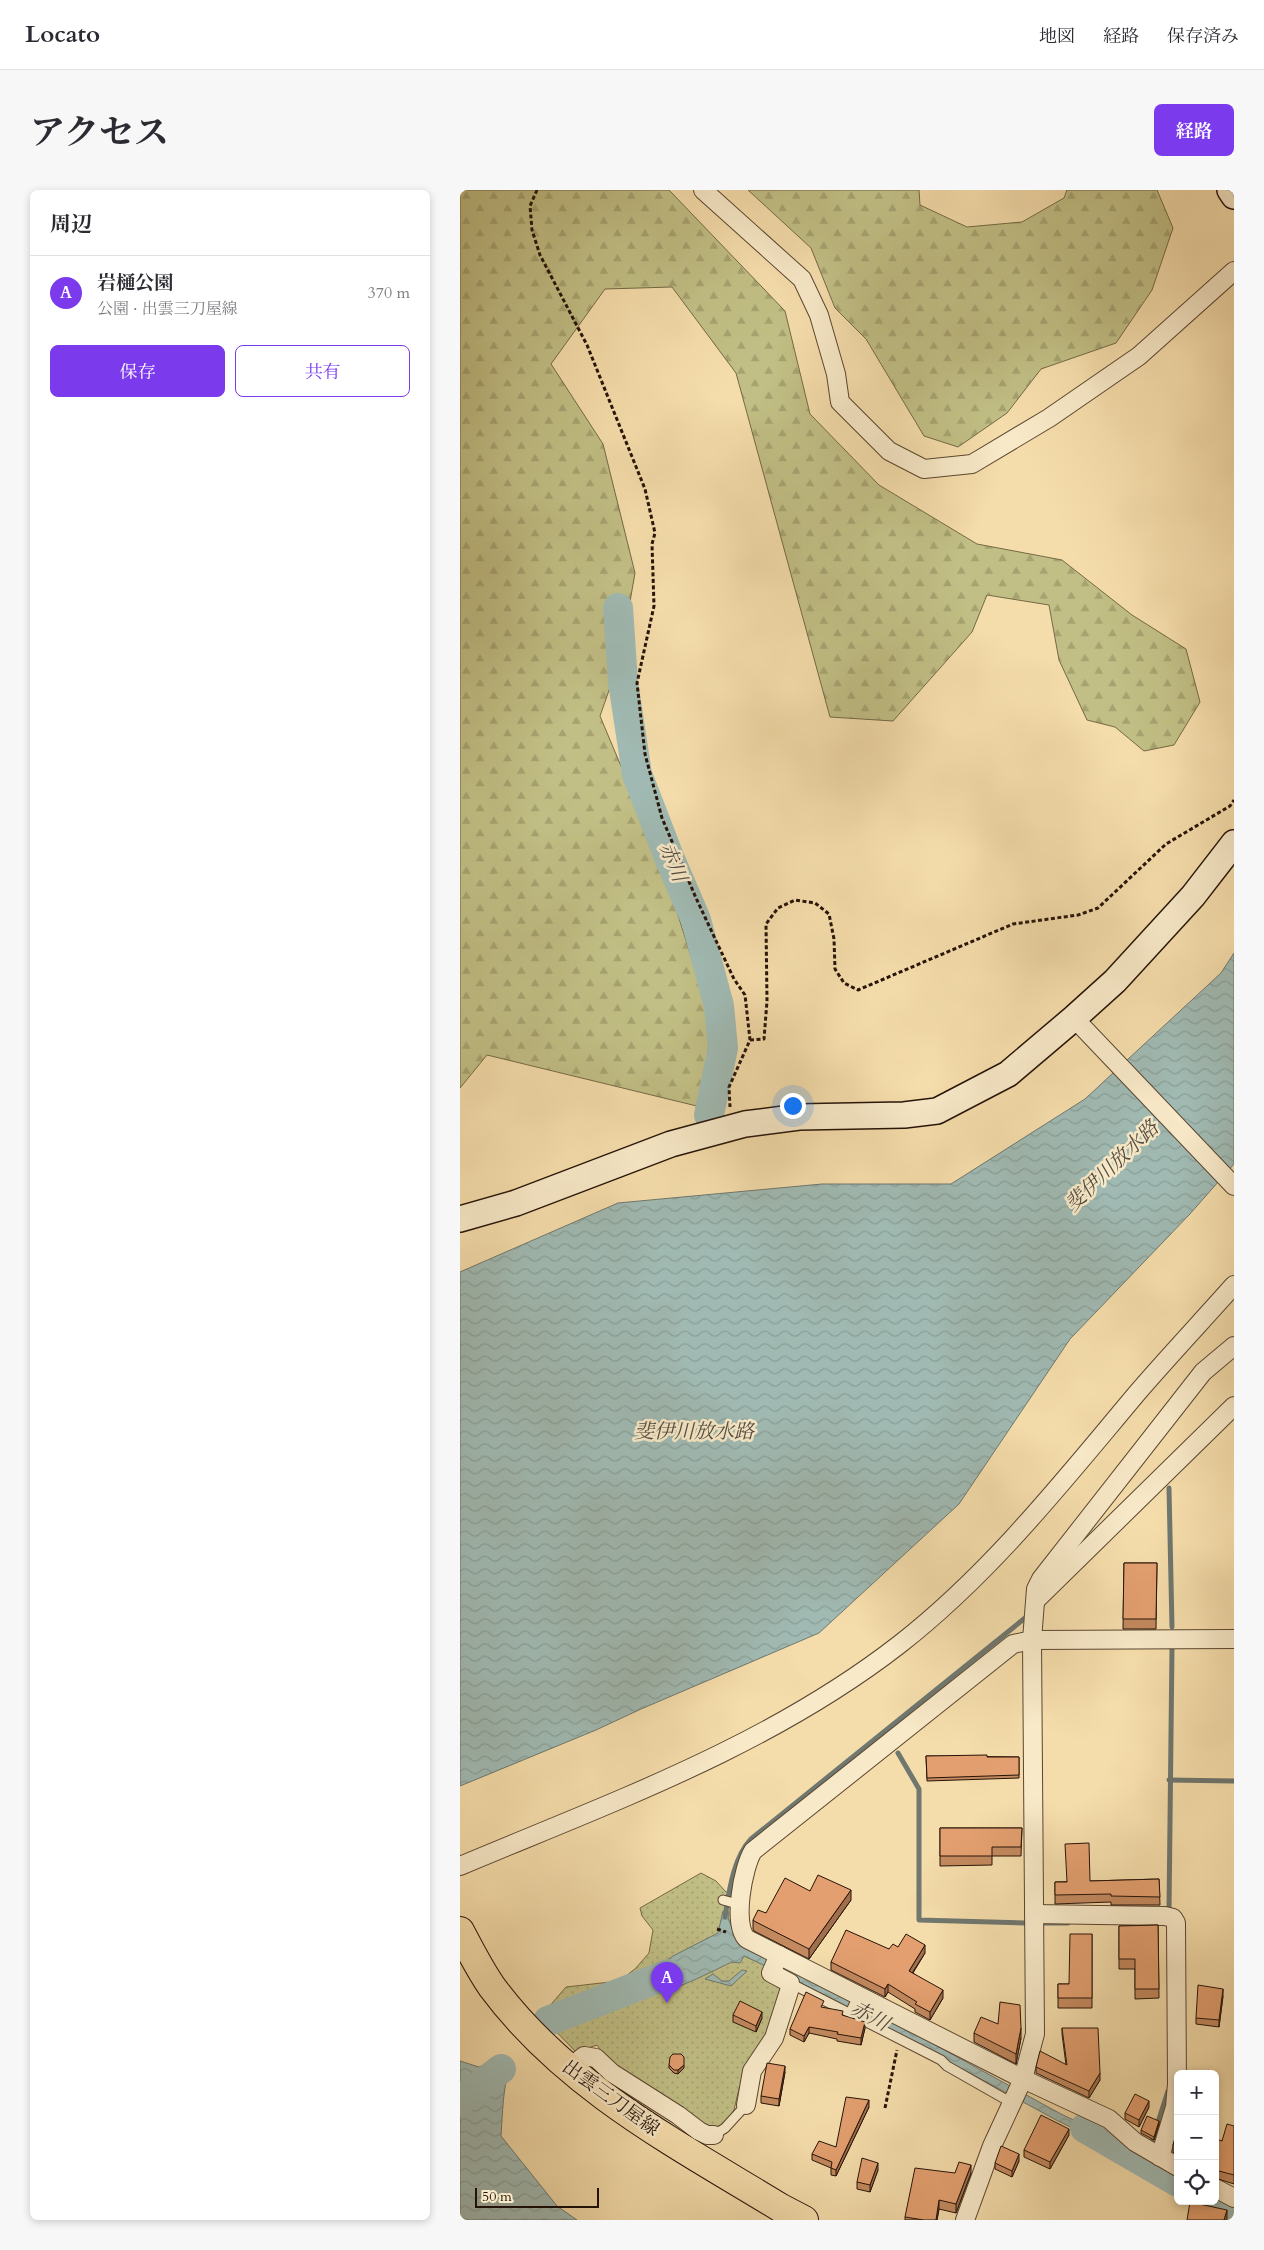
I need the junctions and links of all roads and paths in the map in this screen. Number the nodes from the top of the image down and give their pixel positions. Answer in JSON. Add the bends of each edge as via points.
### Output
{"nodes":[{"id":1,"x":537,"y":190,"type":"edge"},
{"id":2,"x":703,"y":190,"type":"edge"},
{"id":3,"x":1230,"y":190,"type":"edge"},
{"id":4,"x":1234,"y":196,"type":"edge"},
{"id":5,"x":1234,"y":271,"type":"edge"},
{"id":6,"x":1234,"y":800,"type":"edge"},
{"id":7,"x":1234,"y":843,"type":"edge"},
{"id":8,"x":1074,"y":1018,"type":"junction"},
{"id":9,"x":750,"y":1040,"type":"junction"},
{"id":10,"x":730,"y":1128,"type":"junction"},
{"id":11,"x":1234,"y":1186,"type":"edge"},
{"id":12,"x":460,"y":1219,"type":"edge"},
{"id":13,"x":1234,"y":1285,"type":"edge"},
{"id":14,"x":1234,"y":1346,"type":"edge"},
{"id":15,"x":1234,"y":1406,"type":"edge"},
{"id":16,"x":1034,"y":1608,"type":"junction"},
{"id":17,"x":1234,"y":1639,"type":"edge"},
{"id":18,"x":1032,"y":1640,"type":"junction"},
{"id":19,"x":460,"y":1866,"type":"edge"},
{"id":20,"x":1034,"y":1914,"type":"junction"},
{"id":21,"x":460,"y":1931,"type":"edge"},
{"id":22,"x":776,"y":1962,"type":"junction"},
{"id":23,"x":790,"y":1983,"type":"junction"},
{"id":24,"x":857,"y":2007,"type":"junction"},
{"id":25,"x":900,"y":2038,"type":"junction"},
{"id":26,"x":568,"y":2069,"type":"junction"},
{"id":27,"x":1016,"y":2093,"type":"junction"},
{"id":28,"x":746,"y":2105,"type":"joint"},
{"id":29,"x":885,"y":2108,"type":"dead end"},
{"id":30,"x":714,"y":2135,"type":"joint"},
{"id":31,"x":1160,"y":2157,"type":"junction"},
{"id":32,"x":1174,"y":2165,"type":"edge"},
{"id":33,"x":1219,"y":2190,"type":"edge"},
{"id":34,"x":1234,"y":2198,"type":"edge"},
{"id":35,"x":804,"y":2220,"type":"edge"},
{"id":36,"x":965,"y":2220,"type":"edge"}],
"edges":[{"from":1,"to":9,"type":"path","via":[[530,206],[532,230],[540,255],[587,346],[645,489],[654,533],[654,606],[637,683],[645,754],[662,818],[696,898],[734,979],[745,995]]},
{"from":2,"to":5,"type":"street","via":[[802,279],[819,315],[836,374],[840,402],[889,451],[924,469],[972,464],[1049,418],[1139,356]]},
{"from":3,"to":4,"type":"street"},
{"from":6,"to":9,"type":"path","via":[[1230,806],[1166,844],[1098,908],[1078,915],[1013,924],[858,990],[844,984],[835,969],[834,939],[828,914],[815,902],[795,900],[778,908],[766,924],[764,1039]]},
{"from":7,"to":8,"type":"street","via":[[1193,896],[1115,980]]},
{"from":8,"to":10,"type":"street","via":[[1008,1074],[937,1110],[904,1115],[799,1117]]},
{"from":8,"to":11,"type":"street"},
{"from":9,"to":10,"type":"path","via":[[729,1087]]},
{"from":10,"to":12,"type":"street","via":[[671,1144],[516,1203]]},
{"from":13,"to":19,"type":"street","via":[[1139,1391],[1044,1505],[940,1611],[901,1643],[855,1677],[760,1735],[700,1765]]},
{"from":14,"to":16,"type":"street","via":[[1203,1372],[1041,1579],[1036,1589]]},
{"from":15,"to":16,"type":"street"},
{"from":16,"to":18,"type":"street"},
{"from":17,"to":18,"type":"street"},
{"from":18,"to":20,"type":"street"},
{"from":18,"to":22,"type":"street","via":[[1006,1647],[753,1851],[731,1902],[743,1936]]},
{"from":20,"to":27,"type":"street","via":[[1035,2034]]},
{"from":20,"to":31,"type":"street","via":[[1165,1916],[1176,1922],[1177,2084],[1175,2107]]},
{"from":21,"to":26,"type":"main road","name":"出雲三刀屋線","via":[[492,1986]]},
{"from":22,"to":23,"type":"street","via":[[771,1973]]},
{"from":22,"to":24,"type":"street"},
{"from":23,"to":24,"type":"lane"},
{"from":23,"to":28,"type":"street","via":[[778,2030],[752,2071]]},
{"from":24,"to":25,"type":"lane"},
{"from":24,"to":27,"type":"street"},
{"from":25,"to":27,"type":"lane"},
{"from":25,"to":29,"type":"path"},
{"from":26,"to":30,"type":"street","via":[[584,2056],[596,2058],[612,2073],[699,2131]]},
{"from":26,"to":35,"type":"main road","name":"出雲三刀屋線","via":[[620,2109]]},
{"from":27,"to":31,"type":"street","via":[[1109,2119],[1135,2142]]},
{"from":27,"to":36,"type":"street","via":[[992,2146]]},
{"from":28,"to":30,"type":"lane"},
{"from":31,"to":32,"type":"street"},
{"from":33,"to":34,"type":"street"}]}
